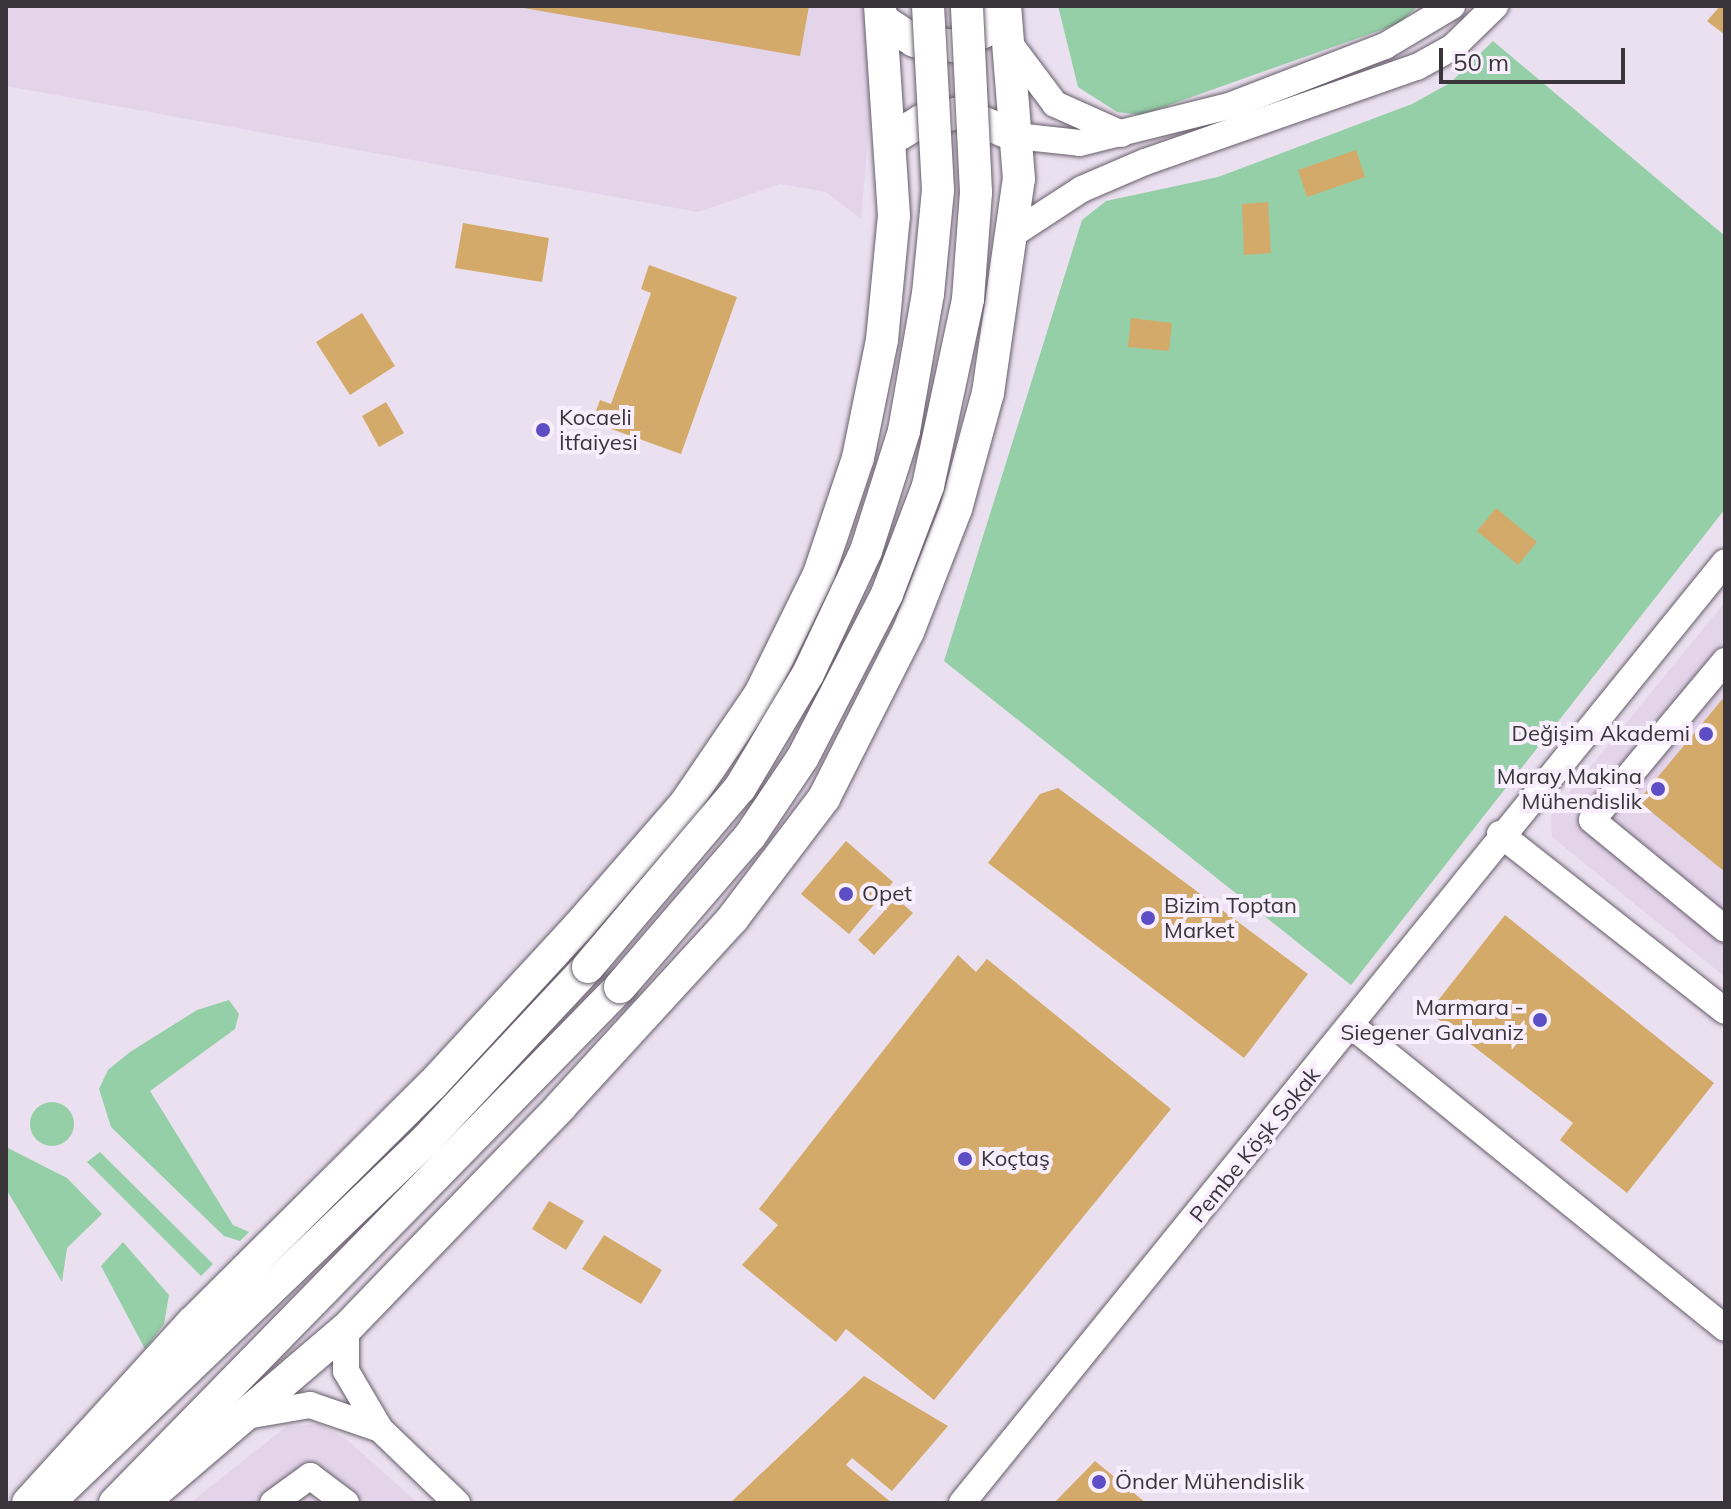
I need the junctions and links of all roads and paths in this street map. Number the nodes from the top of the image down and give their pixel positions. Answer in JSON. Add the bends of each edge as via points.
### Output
{"nodes":[{"id":1,"x":928,"y":6,"type":"edge"},
{"id":2,"x":967,"y":6,"type":"edge"},
{"id":3,"x":1003,"y":6,"type":"edge"},
{"id":4,"x":1452,"y":6,"type":"edge"},
{"id":5,"x":1495,"y":6,"type":"edge"},
{"id":6,"x":881,"y":13,"type":"edge"},
{"id":7,"x":1013,"y":48,"type":"junction"},
{"id":8,"x":1016,"y":136,"type":"junction"},
{"id":9,"x":1126,"y":136,"type":"junction"},
{"id":10,"x":893,"y":138,"type":"junction"},
{"id":11,"x":894,"y":216,"type":"junction"},
{"id":12,"x":1013,"y":234,"type":"junction"},
{"id":13,"x":882,"y":340,"type":"junction"},
{"id":14,"x":988,"y":393,"type":"junction"},
{"id":15,"x":1725,"y":562,"type":"edge"},
{"id":16,"x":1725,"y":661,"type":"edge"},
{"id":17,"x":1500,"y":834,"type":"junction"},
{"id":18,"x":1725,"y":929,"type":"edge"},
{"id":19,"x":1725,"y":1011,"type":"edge"},
{"id":20,"x":1352,"y":1026,"type":"junction"},
{"id":21,"x":1725,"y":1328,"type":"edge"},
{"id":22,"x":346,"y":1329,"type":"junction"},
{"id":23,"x":252,"y":1415,"type":"junction"},
{"id":24,"x":380,"y":1429,"type":"junction"},
{"id":25,"x":28,"y":1503,"type":"edge"},
{"id":26,"x":48,"y":1503,"type":"edge"},
{"id":27,"x":115,"y":1503,"type":"edge"},
{"id":28,"x":142,"y":1503,"type":"edge"},
{"id":29,"x":273,"y":1503,"type":"edge"},
{"id":30,"x":346,"y":1503,"type":"edge"},
{"id":31,"x":457,"y":1503,"type":"edge"},
{"id":32,"x":962,"y":1503,"type":"edge"}],
"edges":[{"from":1,"to":26,"type":"main road","bridge":true,"via":[[938,175],[928,294],[904,431],[866,551],[808,674],[740,788],[588,967],[427,1139]]},
{"from":2,"to":27,"type":"main road","bridge":true,"via":[[976,192],[968,299],[928,486],[887,594],[803,757],[750,836],[620,987]]},
{"from":3,"to":6,"type":"main road","via":[[983,32],[952,46],[914,41]]},
{"from":3,"to":7,"type":"main road"},
{"from":4,"to":9,"type":"street","via":[[1385,46],[1232,105]]},
{"from":5,"to":12,"type":"street","via":[[1453,47],[1417,67],[1145,162],[1082,189]]},
{"from":6,"to":10,"type":"main road"},
{"from":7,"to":8,"type":"main road"},
{"from":7,"to":9,"type":"street","via":[[1055,104]]},
{"from":8,"to":9,"type":"street","via":[[1047,144]]},
{"from":8,"to":10,"type":"main road","via":[[960,113],[921,121]]},
{"from":8,"to":12,"type":"main road"},
{"from":10,"to":11,"type":"main road"},
{"from":11,"to":12,"type":"main road","via":[[912,235],[951,250],[985,251]]},
{"from":11,"to":13,"type":"main road"},
{"from":12,"to":14,"type":"main road"},
{"from":13,"to":14,"type":"main road","via":[[906,326],[943,330],[975,352]]},
{"from":13,"to":25,"type":"main road","via":[[858,458],[819,574],[760,694],[685,804],[442,1074],[192,1323]]},
{"from":14,"to":22,"type":"main road","via":[[956,509],[908,632],[824,798],[733,918]]},
{"from":15,"to":17,"type":"street","name":"Pembe Köşk Sokak"},
{"from":16,"to":18,"type":"street","via":[[1592,820]]},
{"from":17,"to":19,"type":"street"},
{"from":17,"to":20,"type":"street","name":"Pembe Köşk Sokak"},
{"from":20,"to":21,"type":"street"},
{"from":20,"to":32,"type":"street","name":"Pembe Köşk Sokak"},
{"from":22,"to":23,"type":"main road"},
{"from":22,"to":24,"type":"street","via":[[346,1371]]},
{"from":23,"to":24,"type":"street","via":[[310,1405]]},
{"from":23,"to":28,"type":"main road"},
{"from":24,"to":31,"type":"street"},
{"from":29,"to":30,"type":"street","via":[[310,1476]]}]}
